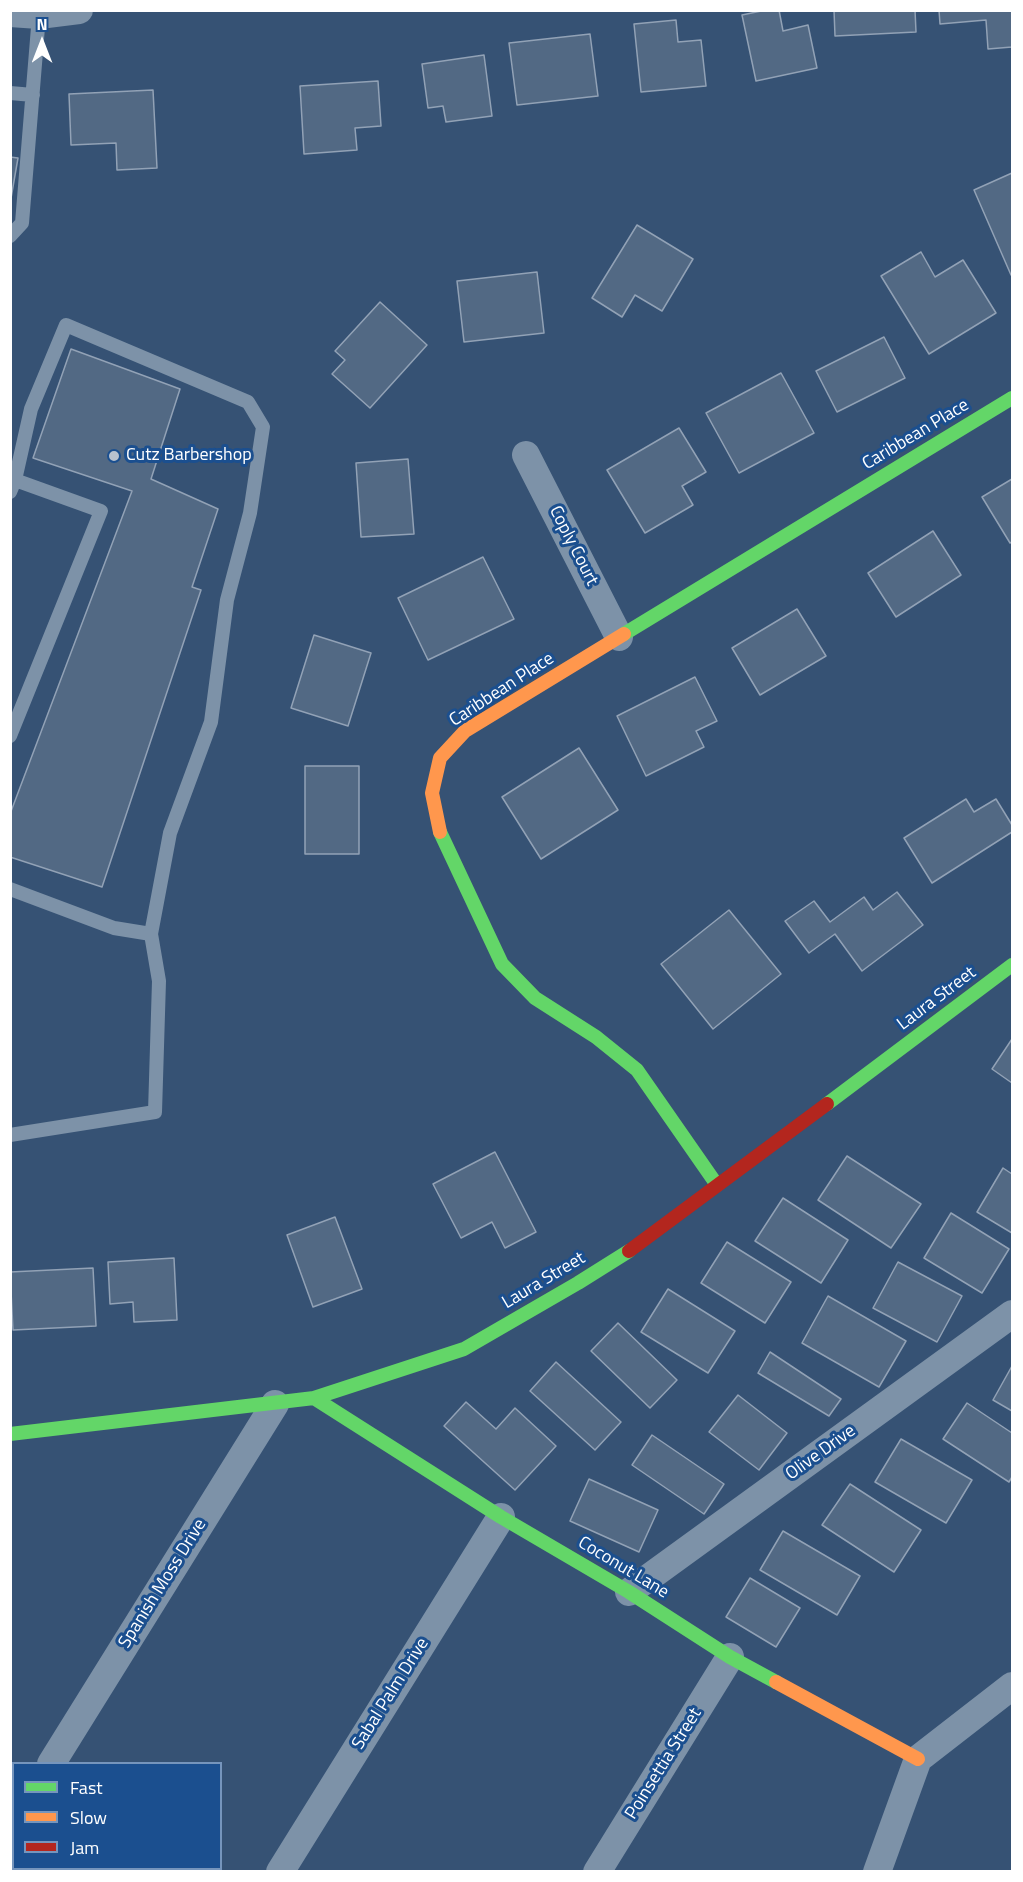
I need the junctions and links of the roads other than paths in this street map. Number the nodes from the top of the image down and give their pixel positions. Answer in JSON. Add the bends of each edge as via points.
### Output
{"nodes":[{"id":1,"x":79,"y":10,"type":"edge"},
{"id":2,"x":10,"y":13,"type":"edge"},
{"id":3,"x":39,"y":15,"type":"junction"},
{"id":4,"x":10,"y":93,"type":"edge"},
{"id":5,"x":33,"y":95,"type":"junction"},
{"id":6,"x":10,"y":236,"type":"edge"},
{"id":7,"x":1012,"y":398,"type":"edge"},
{"id":8,"x":526,"y":455,"type":"dead end"},
{"id":9,"x":13,"y":486,"type":"edge"},
{"id":10,"x":619,"y":637,"type":"junction"},
{"id":11,"x":10,"y":736,"type":"edge"},
{"id":12,"x":10,"y":889,"type":"edge"},
{"id":13,"x":151,"y":934,"type":"junction"},
{"id":14,"x":1012,"y":965,"type":"edge"},
{"id":15,"x":10,"y":1135,"type":"edge"},
{"id":16,"x":717,"y":1185,"type":"junction"},
{"id":17,"x":1012,"y":1314,"type":"edge"},
{"id":18,"x":314,"y":1398,"type":"junction"},
{"id":19,"x":275,"y":1404,"type":"junction"},
{"id":20,"x":10,"y":1434,"type":"edge"},
{"id":21,"x":501,"y":1517,"type":"junction"},
{"id":22,"x":629,"y":1592,"type":"junction"},
{"id":23,"x":730,"y":1657,"type":"junction"},
{"id":24,"x":1012,"y":1686,"type":"edge"},
{"id":25,"x":918,"y":1759,"type":"junction"},
{"id":26,"x":52,"y":1762,"type":"edge"},
{"id":27,"x":280,"y":1872,"type":"edge"},
{"id":28,"x":597,"y":1872,"type":"edge"},
{"id":29,"x":877,"y":1872,"type":"edge"}],
"edges":[{"from":1,"to":3,"type":"street"},
{"from":2,"to":3,"type":"street"},
{"from":3,"to":5,"type":"lane"},
{"from":4,"to":5,"type":"lane"},
{"from":5,"to":6,"type":"lane","via":[[22,223]]},
{"from":7,"to":10,"type":"street","name":"Caribbean Place"},
{"from":8,"to":10,"type":"street","name":"Coply Court"},
{"from":9,"to":11,"type":"lane","via":[[101,511]]},
{"from":9,"to":13,"type":"lane","via":[[31,409],[66,325],[248,402],[263,427],[250,513],[227,600],[212,722],[170,833]]},
{"from":10,"to":16,"type":"street","name":"Caribbean Place","via":[[465,731],[440,758],[432,793],[439,830],[502,964],[535,998],[638,1070]]},
{"from":12,"to":13,"type":"lane","via":[[114,928]]},
{"from":13,"to":15,"type":"lane","via":[[159,981],[155,1113]]},
{"from":14,"to":16,"type":"street","name":"Laura Street"},
{"from":16,"to":18,"type":"street","name":"Laura Street","via":[[643,1242],[464,1348]]},
{"from":17,"to":22,"type":"street","name":"Olive Drive"},
{"from":18,"to":19,"type":"street","name":"Laura Street"},
{"from":18,"to":21,"type":"street","name":"Coconut Lane"},
{"from":19,"to":20,"type":"street","name":"Laura Street"},
{"from":19,"to":26,"type":"street","name":"Spanish Moss Drive"},
{"from":21,"to":22,"type":"street","name":"Coconut Lane"},
{"from":21,"to":27,"type":"street","name":"Sabal Palm Drive"},
{"from":22,"to":23,"type":"street","name":"Coconut Lane"},
{"from":23,"to":25,"type":"street","name":"Coconut Lane"},
{"from":23,"to":28,"type":"street","name":"Poinsettia Street"},
{"from":24,"to":25,"type":"street"},
{"from":25,"to":29,"type":"street"}]}
